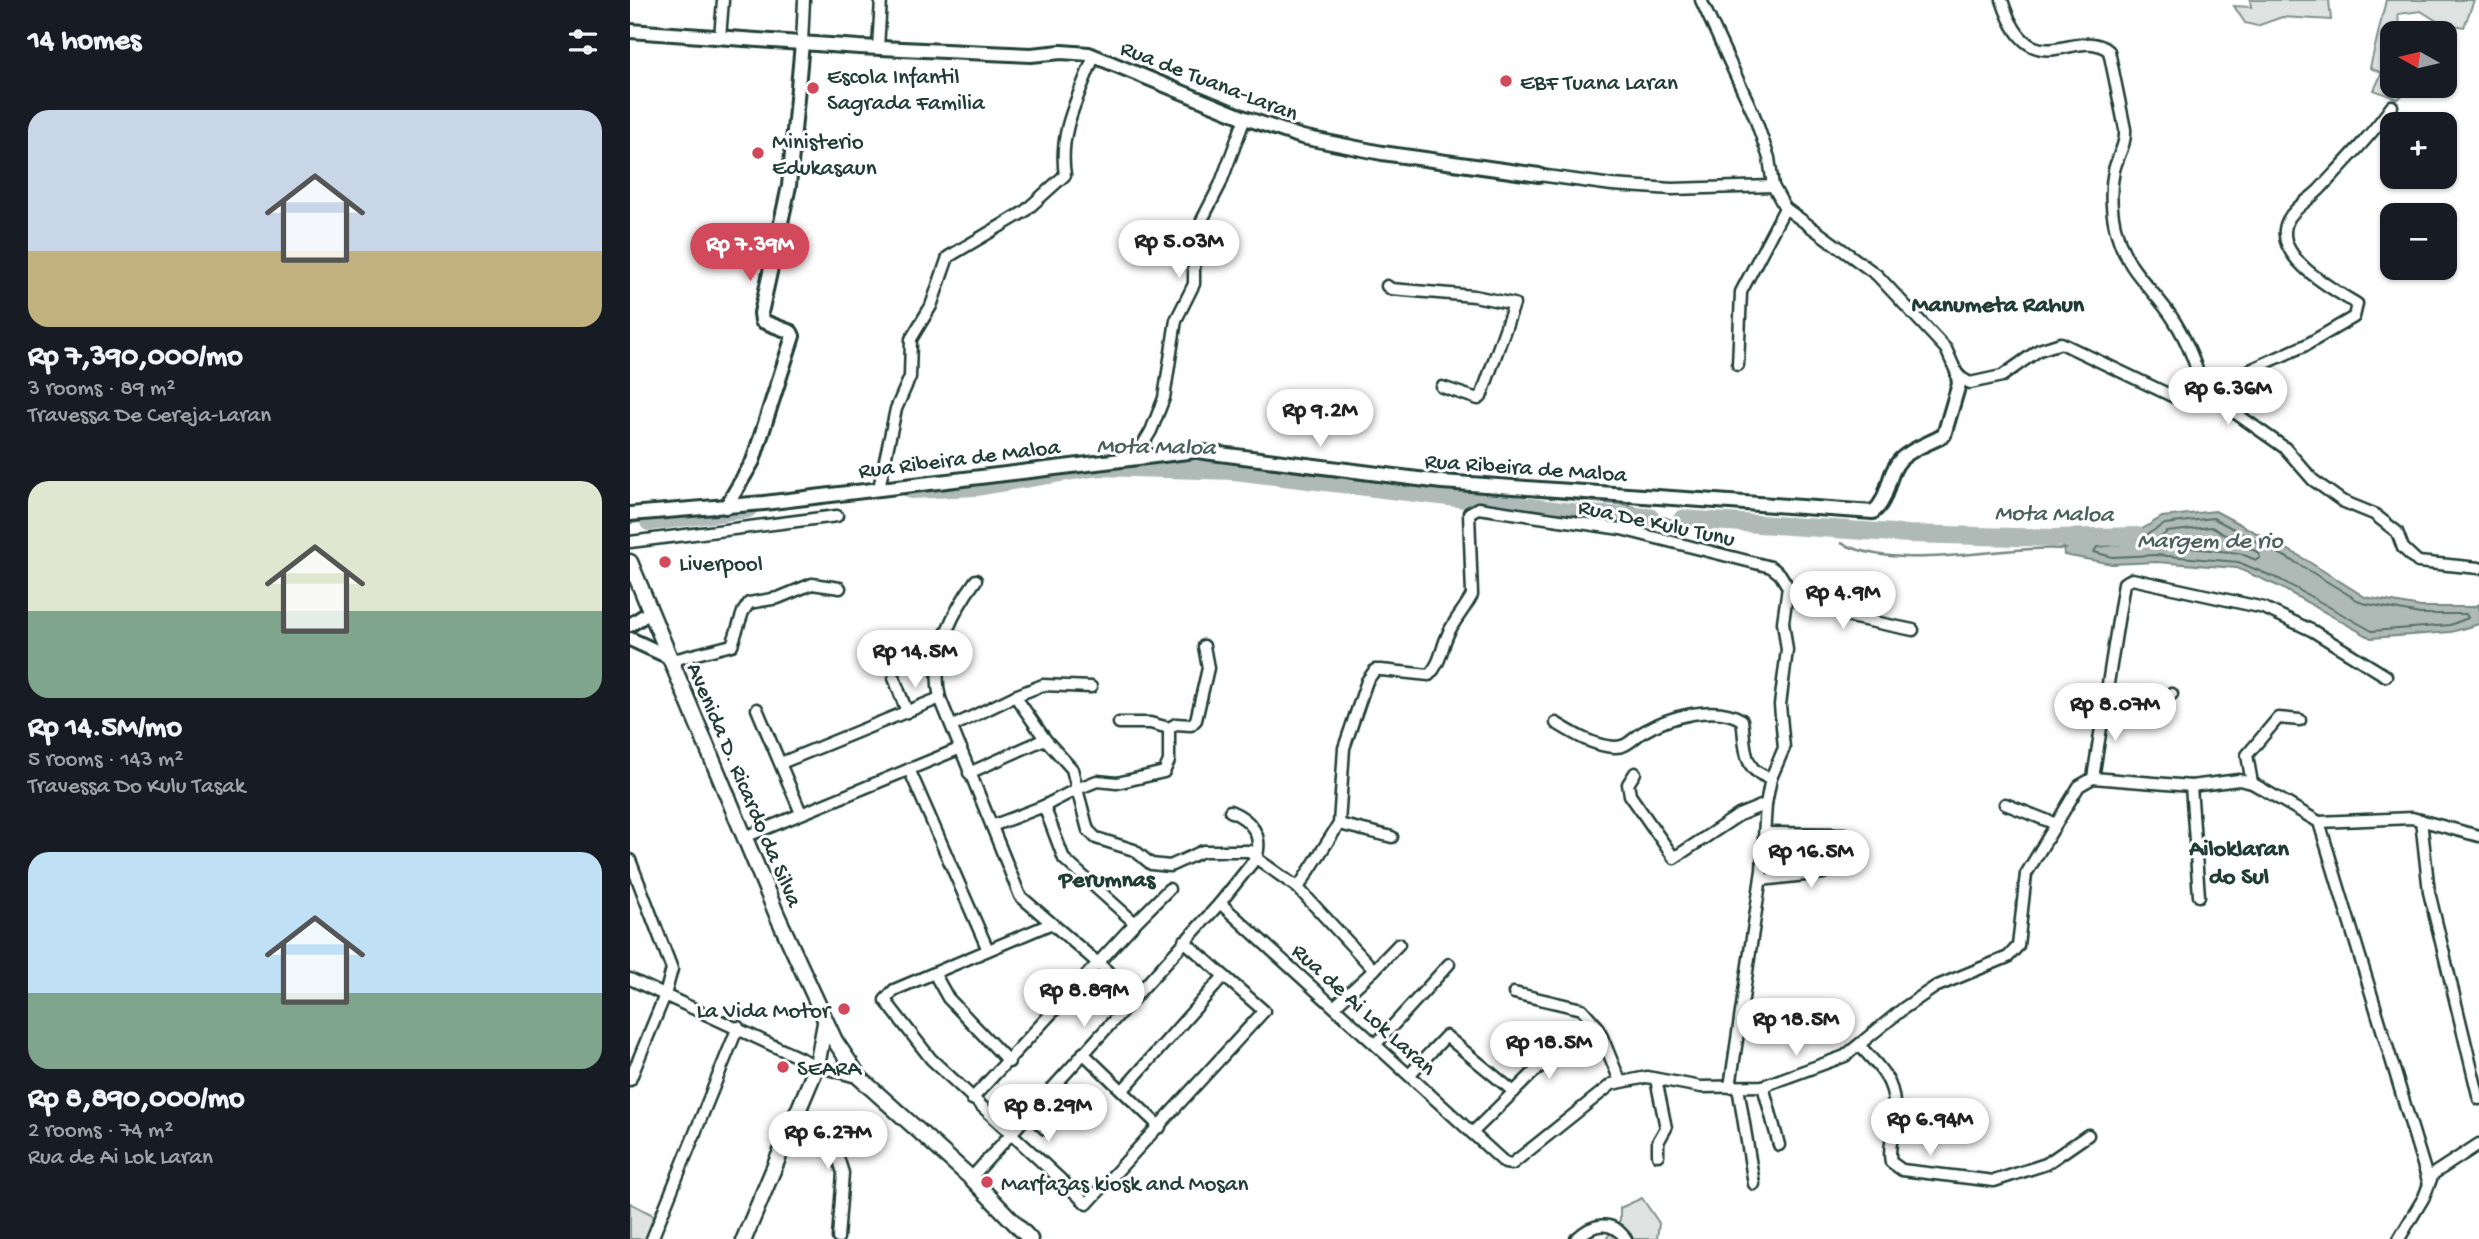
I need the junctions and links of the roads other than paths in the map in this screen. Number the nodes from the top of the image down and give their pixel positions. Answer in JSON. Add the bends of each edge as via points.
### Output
{"nodes":[{"id":1,"x":723,"y":0,"type":"edge"},
{"id":2,"x":804,"y":0,"type":"edge"},
{"id":3,"x":881,"y":0,"type":"edge"},
{"id":4,"x":1701,"y":0,"type":"edge"},
{"id":5,"x":2003,"y":0,"type":"edge"},
{"id":6,"x":630,"y":31,"type":"edge"},
{"id":7,"x":720,"y":38,"type":"junction"},
{"id":8,"x":802,"y":43,"type":"junction"},
{"id":9,"x":877,"y":48,"type":"junction"},
{"id":10,"x":1094,"y":56,"type":"junction"},
{"id":11,"x":2392,"y":106,"type":"dead end"},
{"id":12,"x":1245,"y":118,"type":"junction"},
{"id":13,"x":1539,"y":175,"type":"joint"},
{"id":14,"x":1773,"y":186,"type":"junction"},
{"id":15,"x":1786,"y":208,"type":"junction"},
{"id":16,"x":1387,"y":286,"type":"dead end"},
{"id":17,"x":1738,"y":365,"type":"dead end"},
{"id":18,"x":1958,"y":376,"type":"junction"},
{"id":19,"x":1442,"y":387,"type":"dead end"},
{"id":20,"x":2204,"y":396,"type":"junction"},
{"id":21,"x":2221,"y":398,"type":"junction"},
{"id":22,"x":1136,"y":456,"type":"junction"},
{"id":23,"x":879,"y":488,"type":"junction"},
{"id":24,"x":726,"y":507,"type":"junction"},
{"id":25,"x":630,"y":514,"type":"edge"},
{"id":26,"x":837,"y":516,"type":"dead end"},
{"id":27,"x":630,"y":542,"type":"edge"},
{"id":28,"x":630,"y":562,"type":"edge"},
{"id":29,"x":2479,"y":568,"type":"edge"},
{"id":30,"x":976,"y":580,"type":"dead end"},
{"id":31,"x":1788,"y":587,"type":"junction"},
{"id":32,"x":840,"y":588,"type":"dead end"},
{"id":33,"x":650,"y":612,"type":"junction"},
{"id":34,"x":630,"y":625,"type":"edge"},
{"id":35,"x":1913,"y":630,"type":"dead end"},
{"id":36,"x":630,"y":639,"type":"edge"},
{"id":37,"x":1204,"y":646,"type":"dead end"},
{"id":38,"x":668,"y":658,"type":"junction"},
{"id":39,"x":2386,"y":676,"type":"dead end"},
{"id":40,"x":894,"y":678,"type":"dead end"},
{"id":41,"x":1091,"y":687,"type":"dead end"},
{"id":42,"x":2172,"y":694,"type":"dead end"},
{"id":43,"x":1015,"y":696,"type":"junction"},
{"id":44,"x":940,"y":698,"type":"junction"},
{"id":45,"x":2107,"y":702,"type":"junction"},
{"id":46,"x":757,"y":709,"type":"dead end"},
{"id":47,"x":907,"y":712,"type":"junction"},
{"id":48,"x":2300,"y":720,"type":"dead end"},
{"id":49,"x":1119,"y":723,"type":"dead end"},
{"id":50,"x":1556,"y":723,"type":"dead end"},
{"id":51,"x":953,"y":726,"type":"junction"},
{"id":52,"x":1169,"y":728,"type":"junction"},
{"id":53,"x":1045,"y":739,"type":"junction"},
{"id":54,"x":961,"y":748,"type":"junction"},
{"id":55,"x":781,"y":763,"type":"junction"},
{"id":56,"x":909,"y":769,"type":"junction"},
{"id":57,"x":969,"y":773,"type":"junction"},
{"id":58,"x":1635,"y":773,"type":"dead end"},
{"id":59,"x":1771,"y":778,"type":"junction"},
{"id":60,"x":2093,"y":778,"type":"junction"},
{"id":61,"x":2252,"y":783,"type":"junction"},
{"id":62,"x":2191,"y":786,"type":"junction"},
{"id":63,"x":1077,"y":789,"type":"junction"},
{"id":64,"x":1766,"y":804,"type":"junction"},
{"id":65,"x":2005,"y":804,"type":"dead end"},
{"id":66,"x":1044,"y":806,"type":"junction"},
{"id":67,"x":1230,"y":811,"type":"dead end"},
{"id":68,"x":801,"y":813,"type":"junction"},
{"id":69,"x":2421,"y":820,"type":"junction"},
{"id":70,"x":2319,"y":822,"type":"junction"},
{"id":71,"x":1339,"y":824,"type":"junction"},
{"id":72,"x":2056,"y":824,"type":"junction"},
{"id":73,"x":992,"y":826,"type":"junction"},
{"id":74,"x":1765,"y":833,"type":"junction"},
{"id":75,"x":1844,"y":834,"type":"dead end"},
{"id":76,"x":745,"y":836,"type":"junction"},
{"id":77,"x":2479,"y":836,"type":"edge"},
{"id":78,"x":1392,"y":837,"type":"dead end"},
{"id":79,"x":1256,"y":858,"type":"junction"},
{"id":80,"x":630,"y":860,"type":"edge"},
{"id":81,"x":1849,"y":860,"type":"dead end"},
{"id":82,"x":1761,"y":880,"type":"junction"},
{"id":83,"x":1298,"y":888,"type":"junction"},
{"id":84,"x":1168,"y":890,"type":"dead end"},
{"id":85,"x":2199,"y":897,"type":"dead end"},
{"id":86,"x":1220,"y":904,"type":"junction"},
{"id":87,"x":1135,"y":923,"type":"junction"},
{"id":88,"x":1050,"y":924,"type":"junction"},
{"id":89,"x":1184,"y":941,"type":"junction"},
{"id":90,"x":1399,"y":944,"type":"dead end"},
{"id":91,"x":988,"y":950,"type":"junction"},
{"id":92,"x":1098,"y":964,"type":"junction"},
{"id":93,"x":1449,"y":964,"type":"dead end"},
{"id":94,"x":1374,"y":970,"type":"junction"},
{"id":95,"x":934,"y":973,"type":"junction"},
{"id":96,"x":1224,"y":976,"type":"junction"},
{"id":97,"x":630,"y":979,"type":"edge"},
{"id":98,"x":1514,"y":993,"type":"dead end"},
{"id":99,"x":666,"y":995,"type":"junction"},
{"id":100,"x":1135,"y":995,"type":"junction"},
{"id":101,"x":1335,"y":1006,"type":"junction"},
{"id":102,"x":825,"y":1023,"type":"junction"},
{"id":103,"x":738,"y":1027,"type":"junction"},
{"id":104,"x":1598,"y":1027,"type":"junction"},
{"id":105,"x":1376,"y":1044,"type":"junction"},
{"id":106,"x":1859,"y":1045,"type":"junction"},
{"id":107,"x":1083,"y":1053,"type":"junction"},
{"id":108,"x":1009,"y":1062,"type":"junction"},
{"id":109,"x":817,"y":1066,"type":"junction"},
{"id":110,"x":1410,"y":1074,"type":"junction"},
{"id":111,"x":860,"y":1078,"type":"junction"},
{"id":112,"x":1656,"y":1079,"type":"junction"},
{"id":113,"x":630,"y":1080,"type":"edge"},
{"id":114,"x":1620,"y":1082,"type":"junction"},
{"id":115,"x":1763,"y":1086,"type":"junction"},
{"id":116,"x":1734,"y":1087,"type":"junction"},
{"id":117,"x":1124,"y":1090,"type":"junction"},
{"id":118,"x":1514,"y":1092,"type":"junction"},
{"id":119,"x":972,"y":1099,"type":"junction"},
{"id":120,"x":2479,"y":1099,"type":"edge"},
{"id":121,"x":796,"y":1110,"type":"junction"},
{"id":122,"x":1057,"y":1110,"type":"dead end"},
{"id":123,"x":1029,"y":1114,"type":"junction"},
{"id":124,"x":1160,"y":1127,"type":"junction"},
{"id":125,"x":1012,"y":1133,"type":"junction"},
{"id":126,"x":1472,"y":1133,"type":"junction"},
{"id":127,"x":2088,"y":1136,"type":"dead end"},
{"id":128,"x":2479,"y":1144,"type":"edge"},
{"id":129,"x":1779,"y":1145,"type":"dead end"},
{"id":130,"x":1658,"y":1155,"type":"dead end"},
{"id":131,"x":971,"y":1178,"type":"junction"},
{"id":132,"x":1754,"y":1184,"type":"dead end"},
{"id":133,"x":2429,"y":1184,"type":"junction"},
{"id":134,"x":838,"y":1238,"type":"edge"},
{"id":135,"x":652,"y":1239,"type":"edge"},
{"id":136,"x":744,"y":1239,"type":"edge"},
{"id":137,"x":1030,"y":1239,"type":"edge"},
{"id":138,"x":1576,"y":1239,"type":"edge"},
{"id":139,"x":1626,"y":1239,"type":"edge"},
{"id":140,"x":2399,"y":1239,"type":"edge"}],
"edges":[{"from":1,"to":7,"type":"street"},
{"from":2,"to":8,"type":"street"},
{"from":3,"to":9,"type":"street"},
{"from":4,"to":14,"type":"street","via":[[1754,114]]},
{"from":5,"to":20,"type":"street","via":[[2010,23],[2026,42],[2063,49],[2090,44],[2109,51],[2126,129],[2112,196],[2117,234],[2132,268],[2175,322],[2197,365]]},
{"from":6,"to":7,"type":"street","name":"Rua de Tuana-Laran"},
{"from":7,"to":8,"type":"street","name":"Rua de Tuana-Laran"},
{"from":8,"to":9,"type":"street","name":"Rua de Tuana-Laran"},
{"from":8,"to":24,"type":"street","via":[[789,186],[761,313],[762,321],[793,336],[753,461]]},
{"from":9,"to":10,"type":"street","name":"Rua de Tuana-Laran"},
{"from":10,"to":12,"type":"street","name":"Rua de Tuana-Laran"},
{"from":10,"to":23,"type":"street","via":[[1066,125],[1065,175],[1024,212],[948,257],[931,306],[911,339],[910,377],[896,409]]},
{"from":11,"to":21,"type":"street","via":[[2367,141],[2289,217],[2286,227],[2290,248],[2305,271],[2357,304],[2354,317],[2306,345],[2230,379]]},
{"from":12,"to":13,"type":"street","name":"Rua de Tuana-Laran","via":[[1322,142]]},
{"from":12,"to":22,"type":"street","via":[[1202,220],[1194,284],[1176,320],[1164,398]]},
{"from":13,"to":14,"type":"street","name":"Rua de Tuana-Laran","via":[[1672,189]]},
{"from":14,"to":15,"type":"street"},
{"from":15,"to":17,"type":"street","via":[[1741,292]]},
{"from":15,"to":18,"type":"street","via":[[1877,275],[1946,349]]},
{"from":16,"to":19,"type":"street","via":[[1514,303],[1481,397]]},
{"from":18,"to":20,"type":"street","via":[[1970,383],[1990,380],[2049,345],[2061,343],[2174,397],[2190,400]]},
{"from":18,"to":22,"type":"street","name":"Rua Ribeira de Maloa","via":[[1944,435],[1900,460],[1883,501],[1873,512],[1430,481],[1196,451]]},
{"from":20,"to":21,"type":"street"},
{"from":21,"to":29,"type":"street","via":[[2285,448],[2313,480],[2397,532],[2403,548],[2418,562]]},
{"from":22,"to":23,"type":"street","name":"Rua Ribeira de Maloa"},
{"from":23,"to":24,"type":"street","name":"Rua Ribeira de Maloa"},
{"from":24,"to":25,"type":"street","name":"Rua Ribeira de Maloa"},
{"from":26,"to":27,"type":"street"},
{"from":28,"to":33,"type":"main road","name":"Avenida D. Ricardo da Silva"},
{"from":30,"to":44,"type":"street","via":[[951,616],[937,677]]},
{"from":31,"to":35,"type":"street","via":[[1845,616]]},
{"from":31,"to":59,"type":"street","via":[[1780,705],[1784,748]]},
{"from":31,"to":71,"type":"street","name":"Rua De Kulu Tunu","via":[[1771,567],[1668,539],[1478,508],[1469,513],[1472,595],[1448,633],[1437,667],[1429,675],[1375,670],[1367,681],[1344,748]]},
{"from":32,"to":38,"type":"street","via":[[812,584],[778,598],[755,601],[745,608],[732,645]]},
{"from":33,"to":34,"type":"street"},
{"from":33,"to":38,"type":"main road","name":"Avenida D. Ricardo da Silva"},
{"from":36,"to":38,"type":"street"},
{"from":37,"to":52,"type":"street","via":[[1208,668],[1196,720]]},
{"from":38,"to":76,"type":"main road","name":"Avenida D. Ricardo da Silva"},
{"from":39,"to":45,"type":"street","via":[[2313,631],[2264,608],[2132,579],[2124,583]]},
{"from":40,"to":47,"type":"street"},
{"from":41,"to":43,"type":"street","via":[[1043,685]]},
{"from":42,"to":45,"type":"street"},
{"from":43,"to":51,"type":"street"},
{"from":43,"to":53,"type":"street"},
{"from":44,"to":47,"type":"street"},
{"from":44,"to":51,"type":"street"},
{"from":45,"to":60,"type":"street"},
{"from":46,"to":55,"type":"street"},
{"from":47,"to":55,"type":"street"},
{"from":48,"to":61,"type":"street","via":[[2278,718],[2256,742],[2247,755]]},
{"from":49,"to":52,"type":"street"},
{"from":50,"to":59,"type":"street","via":[[1577,737],[1616,747],[1628,745],[1660,724],[1712,712],[1734,714],[1742,720],[1749,764],[1756,774]]},
{"from":51,"to":54,"type":"street"},
{"from":52,"to":63,"type":"street","via":[[1164,772],[1118,783],[1097,780]]},
{"from":53,"to":57,"type":"street"},
{"from":53,"to":63,"type":"street","via":[[1072,769]]},
{"from":54,"to":56,"type":"street"},
{"from":54,"to":57,"type":"street"},
{"from":55,"to":68,"type":"street"},
{"from":56,"to":68,"type":"street"},
{"from":56,"to":91,"type":"street"},
{"from":57,"to":73,"type":"street"},
{"from":58,"to":64,"type":"street","via":[[1628,784],[1629,795],[1674,858],[1739,815]]},
{"from":59,"to":64,"type":"street"},
{"from":60,"to":62,"type":"street"},
{"from":60,"to":72,"type":"street","name":"Rua de Ai Lok Laran","via":[[2079,786]]},
{"from":61,"to":62,"type":"street","via":[[2239,780]]},
{"from":61,"to":70,"type":"street"},
{"from":62,"to":85,"type":"street"},
{"from":63,"to":66,"type":"street"},
{"from":63,"to":79,"type":"street","via":[[1088,830],[1096,838],[1134,850],[1151,864],[1170,866],[1212,851],[1243,850]]},
{"from":64,"to":74,"type":"street"},
{"from":65,"to":72,"type":"street"},
{"from":66,"to":73,"type":"street"},
{"from":66,"to":87,"type":"street","via":[[1064,859]]},
{"from":67,"to":79,"type":"street","via":[[1254,825]]},
{"from":68,"to":76,"type":"street"},
{"from":69,"to":70,"type":"street"},
{"from":69,"to":77,"type":"street"},
{"from":69,"to":120,"type":"street","via":[[2429,892]]},
{"from":70,"to":133,"type":"street"},
{"from":71,"to":78,"type":"street"},
{"from":71,"to":83,"type":"street","name":"Rua De Kulu Tunu"},
{"from":72,"to":106,"type":"street","name":"Rua de Ai Lok Laran","via":[[2026,874],[2018,946],[2008,957],[1935,987]]},
{"from":73,"to":88,"type":"street","via":[[1020,896]]},
{"from":74,"to":75,"type":"street"},
{"from":74,"to":82,"type":"street"},
{"from":76,"to":102,"type":"main road","name":"Avenida D. Ricardo da Silva"},
{"from":79,"to":83,"type":"street"},
{"from":79,"to":86,"type":"street"},
{"from":80,"to":99,"type":"street","via":[[672,969]]},
{"from":81,"to":82,"type":"street","via":[[1823,873]]},
{"from":82,"to":116,"type":"street"},
{"from":83,"to":94,"type":"street"},
{"from":84,"to":87,"type":"street"},
{"from":86,"to":89,"type":"street"},
{"from":86,"to":101,"type":"street","name":"Rua de Ai Lok Laran"},
{"from":87,"to":92,"type":"street"},
{"from":88,"to":91,"type":"street"},
{"from":88,"to":92,"type":"street"},
{"from":89,"to":96,"type":"street"},
{"from":89,"to":100,"type":"street"},
{"from":90,"to":94,"type":"street"},
{"from":91,"to":95,"type":"street"},
{"from":92,"to":100,"type":"street"},
{"from":92,"to":108,"type":"street"},
{"from":93,"to":105,"type":"street"},
{"from":94,"to":101,"type":"street"},
{"from":95,"to":108,"type":"street","via":[[948,998]]},
{"from":95,"to":119,"type":"street","via":[[888,993],[886,1003],[909,1035]]},
{"from":96,"to":117,"type":"street"},
{"from":96,"to":124,"type":"street","via":[[1264,1011]]},
{"from":97,"to":99,"type":"street"},
{"from":98,"to":104,"type":"street","via":[[1582,1009]]},
{"from":99,"to":103,"type":"street"},
{"from":99,"to":113,"type":"street"},
{"from":100,"to":107,"type":"street"},
{"from":101,"to":105,"type":"street","name":"Rua de Ai Lok Laran"},
{"from":102,"to":109,"type":"main road"},
{"from":102,"to":111,"type":"main road","name":"Avenida D. Ricardo da Silva"},
{"from":103,"to":109,"type":"street"},
{"from":103,"to":135,"type":"street"},
{"from":104,"to":114,"type":"street"},
{"from":104,"to":118,"type":"street","via":[[1534,1072]]},
{"from":105,"to":110,"type":"street","name":"Rua de Ai Lok Laran"},
{"from":106,"to":115,"type":"street","name":"Rua de Ai Lok Laran","via":[[1845,1056]]},
{"from":106,"to":127,"type":"street","via":[[1891,1084],[1895,1110],[1889,1154],[1891,1163],[1902,1170],[1994,1181],[2046,1164]]},
{"from":107,"to":117,"type":"street"},
{"from":107,"to":123,"type":"street"},
{"from":108,"to":119,"type":"street"},
{"from":109,"to":111,"type":"street"},
{"from":109,"to":121,"type":"main road"},
{"from":110,"to":118,"type":"street","via":[[1446,1036]]},
{"from":110,"to":126,"type":"street","name":"Rua de Ai Lok Laran"},
{"from":111,"to":131,"type":"main road","name":"Avenida D. Ricardo da Silva"},
{"from":112,"to":114,"type":"street","name":"Rua de Ai Lok Laran"},
{"from":112,"to":116,"type":"street","name":"Rua de Ai Lok Laran"},
{"from":112,"to":130,"type":"street","via":[[1666,1128],[1658,1142]]},
{"from":114,"to":126,"type":"street","name":"Rua de Ai Lok Laran","via":[[1512,1164]]},
{"from":115,"to":116,"type":"street","name":"Rua de Ai Lok Laran"},
{"from":115,"to":129,"type":"street"},
{"from":116,"to":132,"type":"street"},
{"from":117,"to":124,"type":"street"},
{"from":118,"to":126,"type":"street"},
{"from":119,"to":125,"type":"street"},
{"from":121,"to":134,"type":"street","via":[[827,1127],[842,1167]]},
{"from":121,"to":136,"type":"main road"},
{"from":122,"to":123,"type":"street","via":[[1045,1129]]},
{"from":123,"to":125,"type":"street"},
{"from":124,"to":125,"type":"street","via":[[1087,1204]]},
{"from":125,"to":131,"type":"street"},
{"from":128,"to":133,"type":"street","via":[[2433,1174]]},
{"from":131,"to":137,"type":"main road","name":"Avenida D. Ricardo da Silva"},
{"from":133,"to":140,"type":"street"},
{"from":138,"to":139,"type":"street","via":[[1588,1228],[1605,1224]]}]}
